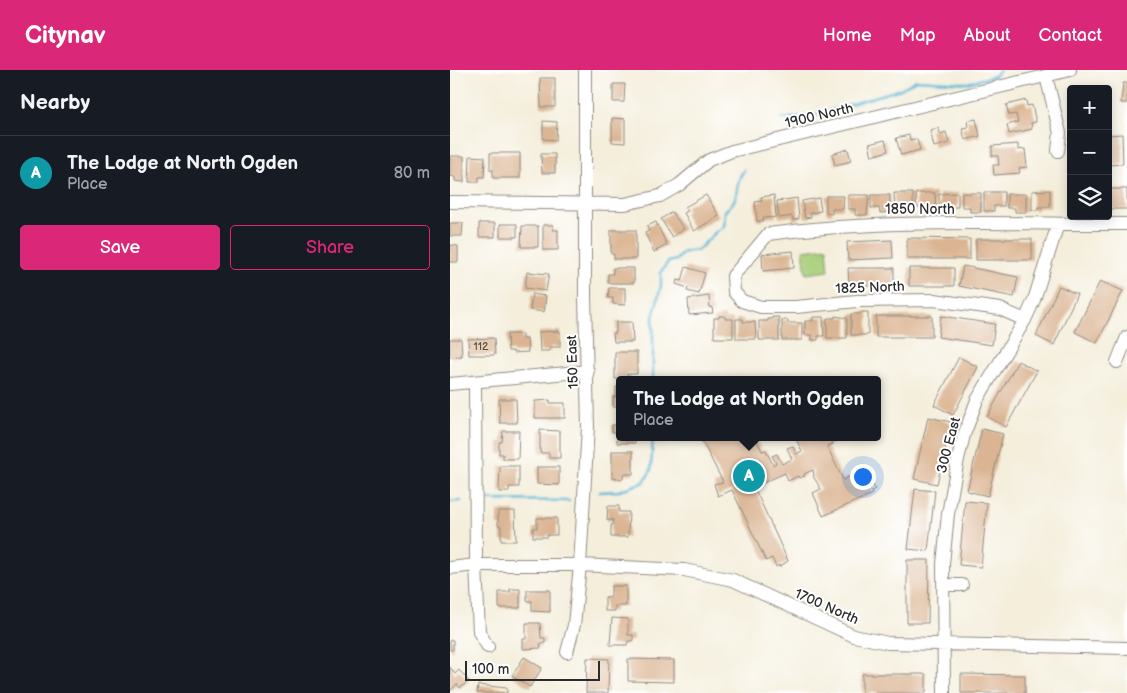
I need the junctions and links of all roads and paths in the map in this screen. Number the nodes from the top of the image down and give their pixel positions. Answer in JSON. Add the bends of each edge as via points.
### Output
{"nodes":[{"id":1,"x":585,"y":70,"type":"edge"},
{"id":2,"x":1070,"y":70,"type":"edge"},
{"id":3,"x":1046,"y":76,"type":"junction"},
{"id":4,"x":1058,"y":151,"type":"dead end"},
{"id":5,"x":450,"y":202,"type":"edge"},
{"id":6,"x":585,"y":204,"type":"junction"},
{"id":7,"x":1058,"y":224,"type":"junction"},
{"id":8,"x":1127,"y":224,"type":"edge"},
{"id":9,"x":733,"y":276,"type":"joint"},
{"id":10,"x":1025,"y":320,"type":"junction"},
{"id":11,"x":1127,"y":337,"type":"edge"},
{"id":12,"x":1117,"y":362,"type":"dead end"},
{"id":13,"x":588,"y":371,"type":"junction"},
{"id":14,"x":475,"y":383,"type":"junction"},
{"id":15,"x":450,"y":384,"type":"edge"},
{"id":16,"x":476,"y":565,"type":"junction"},
{"id":17,"x":580,"y":565,"type":"junction"},
{"id":18,"x":450,"y":568,"type":"edge"},
{"id":19,"x":944,"y":585,"type":"junction"},
{"id":20,"x":962,"y":585,"type":"dead end"},
{"id":21,"x":944,"y":644,"type":"junction"},
{"id":22,"x":488,"y":647,"type":"dead end"},
{"id":23,"x":1127,"y":648,"type":"edge"},
{"id":24,"x":567,"y":652,"type":"dead end"},
{"id":25,"x":944,"y":693,"type":"edge"}],
"edges":[{"from":1,"to":6,"type":"street","name":"150 East"},
{"from":2,"to":3,"type":"street","name":"1900 North"},
{"from":3,"to":4,"type":"street","via":[[1060,133]]},
{"from":3,"to":6,"type":"street","name":"1900 North","via":[[732,151],[709,160],[660,196],[644,201]]},
{"from":5,"to":6,"type":"street","name":"1900 North"},
{"from":6,"to":13,"type":"street","name":"150 East"},
{"from":7,"to":8,"type":"street","name":"1850 North"},
{"from":7,"to":9,"type":"street","name":"1850 North","via":[[885,223],[768,234]]},
{"from":7,"to":10,"type":"street","name":"300 East"},
{"from":9,"to":10,"type":"street","name":"1825 North","via":[[734,292],[742,301],[761,306],[934,300],[1000,309]]},
{"from":10,"to":19,"type":"street","name":"300 East","via":[[977,400],[964,435],[948,514]]},
{"from":11,"to":12,"type":"street"},
{"from":13,"to":14,"type":"street"},
{"from":13,"to":17,"type":"street","name":"150 East"},
{"from":14,"to":15,"type":"street"},
{"from":14,"to":16,"type":"street"},
{"from":16,"to":17,"type":"street","name":"1700 North"},
{"from":16,"to":18,"type":"street","name":"1700 North"},
{"from":16,"to":22,"type":"street","via":[[479,632]]},
{"from":17,"to":21,"type":"street","name":"1700 North","via":[[684,570],[734,580],[854,636],[888,642]]},
{"from":17,"to":24,"type":"street","name":"150 East","via":[[574,625]]},
{"from":19,"to":20,"type":"street"},
{"from":19,"to":21,"type":"street","name":"300 East"},
{"from":21,"to":23,"type":"street","name":"1700 North"},
{"from":21,"to":25,"type":"street","name":"300 East"}]}
